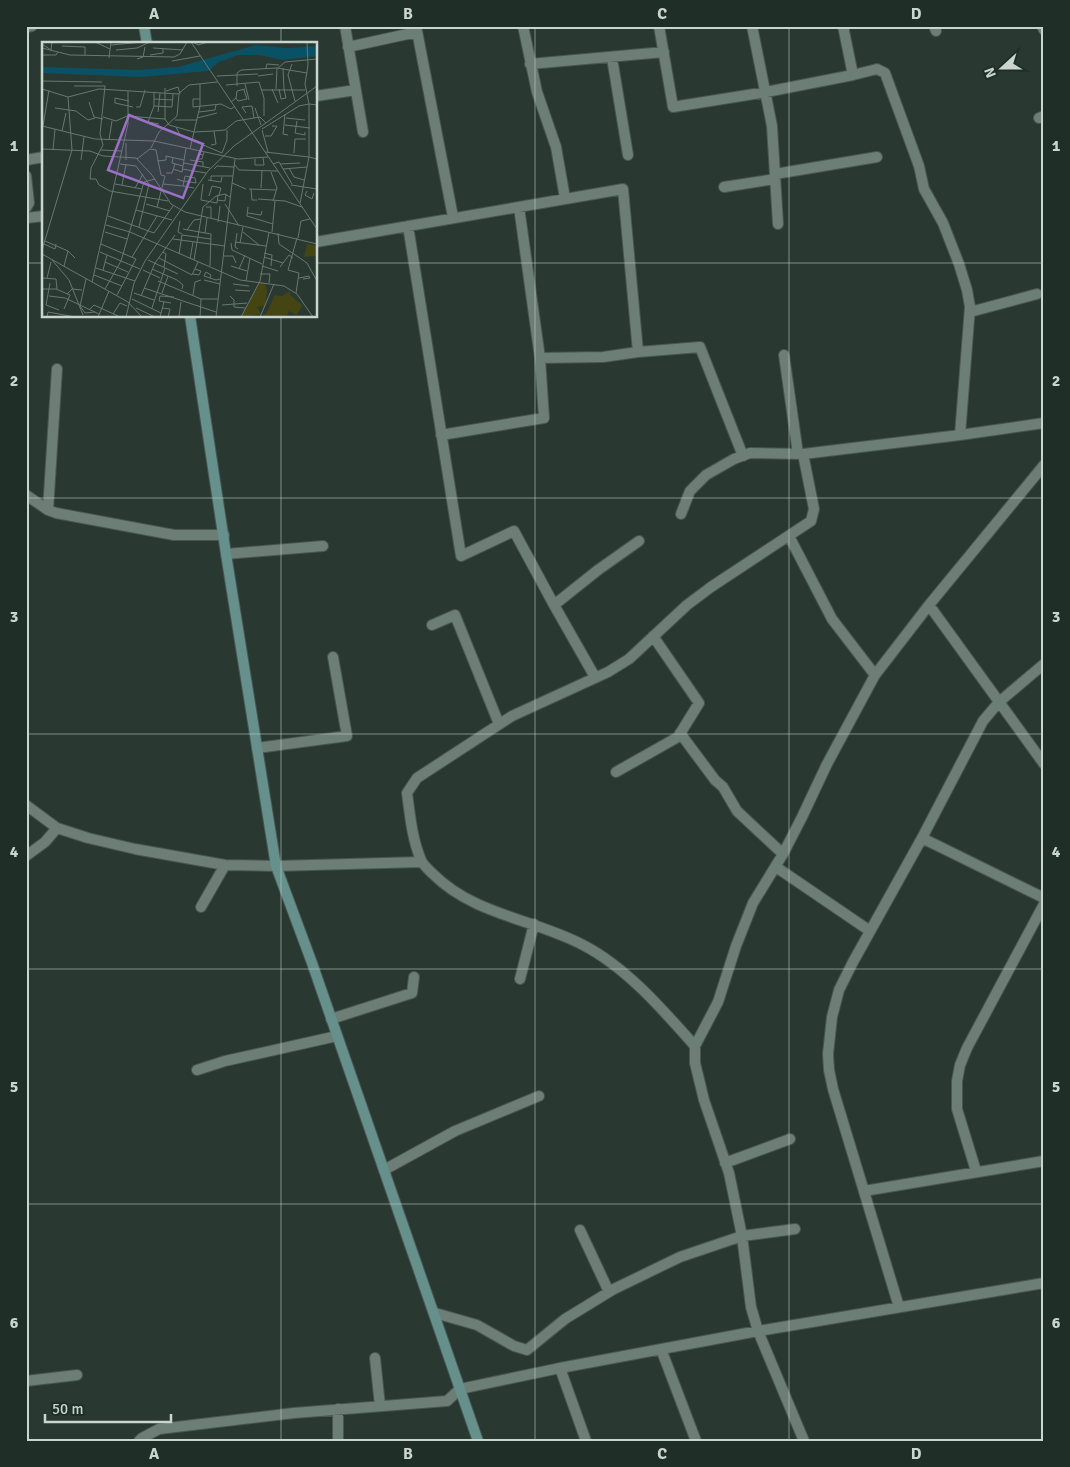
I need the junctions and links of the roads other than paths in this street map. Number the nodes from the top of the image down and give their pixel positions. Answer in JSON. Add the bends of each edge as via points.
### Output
{"nodes":[{"id":1,"x":32,"y":26,"type":"edge"},
{"id":2,"x":144,"y":26,"type":"edge"},
{"id":3,"x":345,"y":26,"type":"edge"},
{"id":4,"x":523,"y":26,"type":"edge"},
{"id":5,"x":659,"y":26,"type":"edge"},
{"id":6,"x":752,"y":26,"type":"edge"},
{"id":7,"x":843,"y":26,"type":"edge"},
{"id":8,"x":1042,"y":26,"type":"edge"},
{"id":9,"x":26,"y":28,"type":"edge"},
{"id":10,"x":417,"y":29,"type":"edge"},
{"id":11,"x":1044,"y":30,"type":"edge"},
{"id":12,"x":147,"y":42,"type":"edge"},
{"id":13,"x":348,"y":47,"type":"junction"},
{"id":14,"x":664,"y":52,"type":"junction"},
{"id":15,"x":612,"y":58,"type":"junction"},
{"id":16,"x":530,"y":64,"type":"junction"},
{"id":17,"x":853,"y":75,"type":"junction"},
{"id":18,"x":356,"y":90,"type":"junction"},
{"id":19,"x":766,"y":92,"type":"junction"},
{"id":20,"x":318,"y":96,"type":"edge"},
{"id":21,"x":363,"y":132,"type":"dead end"},
{"id":22,"x":628,"y":155,"type":"dead end"},
{"id":23,"x":42,"y":157,"type":"edge"},
{"id":24,"x":877,"y":157,"type":"dead end"},
{"id":25,"x":26,"y":160,"type":"edge"},
{"id":26,"x":26,"y":176,"type":"edge"},
{"id":27,"x":775,"y":177,"type":"junction"},
{"id":28,"x":724,"y":187,"type":"dead end"},
{"id":29,"x":565,"y":198,"type":"junction"},
{"id":30,"x":519,"y":207,"type":"junction"},
{"id":31,"x":26,"y":208,"type":"edge"},
{"id":32,"x":42,"y":216,"type":"edge"},
{"id":33,"x":453,"y":217,"type":"junction"},
{"id":34,"x":26,"y":218,"type":"edge"},
{"id":35,"x":778,"y":224,"type":"dead end"},
{"id":36,"x":408,"y":226,"type":"junction"},
{"id":37,"x":318,"y":242,"type":"edge"},
{"id":38,"x":1037,"y":294,"type":"dead end"},
{"id":39,"x":970,"y":312,"type":"junction"},
{"id":40,"x":190,"y":318,"type":"edge"},
{"id":41,"x":638,"y":352,"type":"junction"},
{"id":42,"x":784,"y":355,"type":"dead end"},
{"id":43,"x":540,"y":358,"type":"junction"},
{"id":44,"x":57,"y":369,"type":"dead end"},
{"id":45,"x":1044,"y":423,"type":"edge"},
{"id":46,"x":441,"y":435,"type":"junction"},
{"id":47,"x":960,"y":435,"type":"junction"},
{"id":48,"x":801,"y":454,"type":"junction"},
{"id":49,"x":742,"y":456,"type":"junction"},
{"id":50,"x":1044,"y":465,"type":"edge"},
{"id":51,"x":26,"y":495,"type":"edge"},
{"id":52,"x":48,"y":510,"type":"junction"},
{"id":53,"x":681,"y":514,"type":"dead end"},
{"id":54,"x":224,"y":535,"type":"junction"},
{"id":55,"x":789,"y":536,"type":"junction"},
{"id":56,"x":639,"y":541,"type":"dead end"},
{"id":57,"x":323,"y":546,"type":"dead end"},
{"id":58,"x":226,"y":554,"type":"junction"},
{"id":59,"x":554,"y":605,"type":"junction"},
{"id":60,"x":929,"y":605,"type":"junction"},
{"id":61,"x":432,"y":625,"type":"dead end"},
{"id":62,"x":652,"y":636,"type":"junction"},
{"id":63,"x":333,"y":657,"type":"dead end"},
{"id":64,"x":1044,"y":664,"type":"edge"},
{"id":65,"x":874,"y":675,"type":"junction"},
{"id":66,"x":595,"y":677,"type":"junction"},
{"id":67,"x":999,"y":702,"type":"junction"},
{"id":68,"x":499,"y":724,"type":"junction"},
{"id":69,"x":680,"y":733,"type":"junction"},
{"id":70,"x":257,"y":748,"type":"junction"},
{"id":71,"x":1044,"y":764,"type":"edge"},
{"id":72,"x":616,"y":772,"type":"dead end"},
{"id":73,"x":26,"y":806,"type":"edge"},
{"id":74,"x":57,"y":828,"type":"junction"},
{"id":75,"x":922,"y":838,"type":"junction"},
{"id":76,"x":783,"y":854,"type":"junction"},
{"id":77,"x":26,"y":856,"type":"edge"},
{"id":78,"x":421,"y":862,"type":"junction"},
{"id":79,"x":225,"y":864,"type":"junction"},
{"id":80,"x":276,"y":866,"type":"junction"},
{"id":81,"x":776,"y":867,"type":"junction"},
{"id":82,"x":1044,"y":898,"type":"edge"},
{"id":83,"x":1044,"y":904,"type":"edge"},
{"id":84,"x":200,"y":907,"type":"dead end"},
{"id":85,"x":534,"y":924,"type":"junction"},
{"id":86,"x":870,"y":932,"type":"junction"},
{"id":87,"x":414,"y":977,"type":"dead end"},
{"id":88,"x":520,"y":979,"type":"dead end"},
{"id":89,"x":331,"y":1018,"type":"junction"},
{"id":90,"x":337,"y":1036,"type":"junction"},
{"id":91,"x":696,"y":1046,"type":"junction"},
{"id":92,"x":197,"y":1070,"type":"dead end"},
{"id":93,"x":539,"y":1096,"type":"dead end"},
{"id":94,"x":790,"y":1139,"type":"dead end"},
{"id":95,"x":1044,"y":1161,"type":"edge"},
{"id":96,"x":725,"y":1162,"type":"junction"},
{"id":97,"x":384,"y":1170,"type":"junction"},
{"id":98,"x":976,"y":1172,"type":"junction"},
{"id":99,"x":864,"y":1191,"type":"junction"},
{"id":100,"x":795,"y":1229,"type":"dead end"},
{"id":101,"x":580,"y":1230,"type":"dead end"},
{"id":102,"x":742,"y":1236,"type":"junction"},
{"id":103,"x":1044,"y":1283,"type":"edge"},
{"id":104,"x":609,"y":1292,"type":"junction"},
{"id":105,"x":900,"y":1307,"type":"junction"},
{"id":106,"x":435,"y":1313,"type":"junction"},
{"id":107,"x":758,"y":1331,"type":"junction"},
{"id":108,"x":661,"y":1349,"type":"junction"},
{"id":109,"x":374,"y":1358,"type":"dead end"},
{"id":110,"x":560,"y":1368,"type":"junction"},
{"id":111,"x":77,"y":1375,"type":"dead end"},
{"id":112,"x":26,"y":1381,"type":"edge"},
{"id":113,"x":460,"y":1389,"type":"junction"},
{"id":114,"x":380,"y":1406,"type":"junction"},
{"id":115,"x":338,"y":1409,"type":"junction"},
{"id":116,"x":138,"y":1441,"type":"edge"},
{"id":117,"x":338,"y":1441,"type":"edge"},
{"id":118,"x":478,"y":1441,"type":"edge"},
{"id":119,"x":586,"y":1441,"type":"edge"},
{"id":120,"x":696,"y":1441,"type":"edge"},
{"id":121,"x":804,"y":1441,"type":"edge"}],
"edges":[{"from":1,"to":9,"type":"street"},
{"from":2,"to":12,"type":"street"},
{"from":3,"to":13,"type":"street"},
{"from":4,"to":16,"type":"street"},
{"from":5,"to":14,"type":"street"},
{"from":6,"to":19,"type":"street"},
{"from":7,"to":17,"type":"street"},
{"from":8,"to":11,"type":"street"},
{"from":10,"to":13,"type":"street"},
{"from":10,"to":33,"type":"street"},
{"from":13,"to":18,"type":"street"},
{"from":14,"to":15,"type":"street"},
{"from":14,"to":19,"type":"street","via":[[674,108]]},
{"from":15,"to":16,"type":"street"},
{"from":15,"to":22,"type":"street"},
{"from":16,"to":29,"type":"street","via":[[556,147]]},
{"from":17,"to":19,"type":"street"},
{"from":17,"to":39,"type":"street","via":[[877,69],[885,73],[919,166],[924,189],[943,223],[959,264]]},
{"from":18,"to":20,"type":"street"},
{"from":18,"to":21,"type":"street"},
{"from":19,"to":27,"type":"street"},
{"from":23,"to":25,"type":"street"},
{"from":24,"to":27,"type":"street"},
{"from":26,"to":31,"type":"street","via":[[29,203]]},
{"from":27,"to":28,"type":"street"},
{"from":27,"to":35,"type":"street"},
{"from":29,"to":30,"type":"street"},
{"from":29,"to":41,"type":"street","via":[[623,188]]},
{"from":30,"to":33,"type":"street"},
{"from":30,"to":43,"type":"street"},
{"from":32,"to":34,"type":"street"},
{"from":33,"to":36,"type":"street"},
{"from":36,"to":37,"type":"street"},
{"from":36,"to":46,"type":"street"},
{"from":38,"to":39,"type":"street"},
{"from":39,"to":47,"type":"street"},
{"from":40,"to":54,"type":"street"},
{"from":41,"to":43,"type":"street","via":[[603,357]]},
{"from":41,"to":49,"type":"street","via":[[700,347]]},
{"from":42,"to":48,"type":"street"},
{"from":43,"to":46,"type":"street","via":[[544,418]]},
{"from":44,"to":52,"type":"street"},
{"from":45,"to":47,"type":"street"},
{"from":46,"to":59,"type":"street","via":[[461,556],[514,531]]},
{"from":47,"to":48,"type":"street"},
{"from":48,"to":49,"type":"street","via":[[750,453]]},
{"from":48,"to":55,"type":"street","via":[[814,509],[811,521]]},
{"from":49,"to":53,"type":"street","via":[[706,475],[690,491]]},
{"from":50,"to":60,"type":"street"},
{"from":51,"to":52,"type":"street"},
{"from":52,"to":54,"type":"street","via":[[174,535]]},
{"from":54,"to":58,"type":"street"},
{"from":55,"to":62,"type":"street","via":[[711,587]]},
{"from":55,"to":65,"type":"street","via":[[832,618]]},
{"from":56,"to":59,"type":"street"},
{"from":57,"to":58,"type":"street"},
{"from":58,"to":70,"type":"street"},
{"from":59,"to":66,"type":"street"},
{"from":60,"to":65,"type":"street"},
{"from":60,"to":67,"type":"street"},
{"from":61,"to":68,"type":"street","via":[[455,615]]},
{"from":62,"to":66,"type":"street","via":[[629,659]]},
{"from":62,"to":69,"type":"street","via":[[699,703]]},
{"from":63,"to":70,"type":"street","via":[[347,736]]},
{"from":64,"to":67,"type":"street"},
{"from":65,"to":76,"type":"street"},
{"from":66,"to":68,"type":"street"},
{"from":67,"to":71,"type":"street"},
{"from":67,"to":75,"type":"street","via":[[982,721]]},
{"from":68,"to":78,"type":"street","via":[[417,778],[407,793]]},
{"from":69,"to":72,"type":"street"},
{"from":69,"to":76,"type":"street","via":[[723,786],[737,811]]},
{"from":70,"to":80,"type":"street"},
{"from":73,"to":74,"type":"street"},
{"from":74,"to":77,"type":"street"},
{"from":74,"to":79,"type":"street","via":[[135,849]]},
{"from":75,"to":82,"type":"street"},
{"from":75,"to":86,"type":"street"},
{"from":76,"to":81,"type":"street"},
{"from":78,"to":80,"type":"street"},
{"from":78,"to":85,"type":"street","via":[[441,882],[469,901]]},
{"from":79,"to":80,"type":"street"},
{"from":79,"to":84,"type":"street"},
{"from":80,"to":89,"type":"street"},
{"from":81,"to":86,"type":"street"},
{"from":81,"to":91,"type":"street","via":[[753,903],[718,1002]]},
{"from":83,"to":98,"type":"street","via":[[960,1065],[957,1109]]},
{"from":85,"to":88,"type":"street"},
{"from":85,"to":91,"type":"street","via":[[602,956],[643,991]]},
{"from":86,"to":99,"type":"street","via":[[839,990],[828,1054],[833,1089]]},
{"from":87,"to":89,"type":"street","via":[[412,993]]},
{"from":89,"to":90,"type":"street"},
{"from":90,"to":92,"type":"street"},
{"from":90,"to":97,"type":"street"},
{"from":91,"to":96,"type":"street","via":[[695,1063],[704,1100]]},
{"from":93,"to":97,"type":"street","via":[[455,1131]]},
{"from":94,"to":96,"type":"street"},
{"from":95,"to":98,"type":"street"},
{"from":96,"to":102,"type":"street"},
{"from":97,"to":106,"type":"street"},
{"from":98,"to":99,"type":"street"},
{"from":99,"to":105,"type":"street"},
{"from":100,"to":102,"type":"street"},
{"from":101,"to":104,"type":"street"},
{"from":102,"to":104,"type":"street","via":[[680,1257]]},
{"from":102,"to":107,"type":"street","via":[[751,1307]]},
{"from":103,"to":105,"type":"street"},
{"from":104,"to":106,"type":"street","via":[[565,1319],[527,1350],[477,1325]]},
{"from":105,"to":107,"type":"street"},
{"from":106,"to":113,"type":"street"},
{"from":107,"to":108,"type":"street"},
{"from":107,"to":121,"type":"street"},
{"from":108,"to":110,"type":"street"},
{"from":108,"to":120,"type":"street"},
{"from":109,"to":114,"type":"street"},
{"from":110,"to":113,"type":"street"},
{"from":110,"to":119,"type":"street"},
{"from":111,"to":112,"type":"street"},
{"from":113,"to":114,"type":"street","via":[[447,1401]]},
{"from":113,"to":118,"type":"street"},
{"from":114,"to":115,"type":"street"},
{"from":115,"to":116,"type":"street","via":[[159,1429]]},
{"from":115,"to":117,"type":"street"}]}
